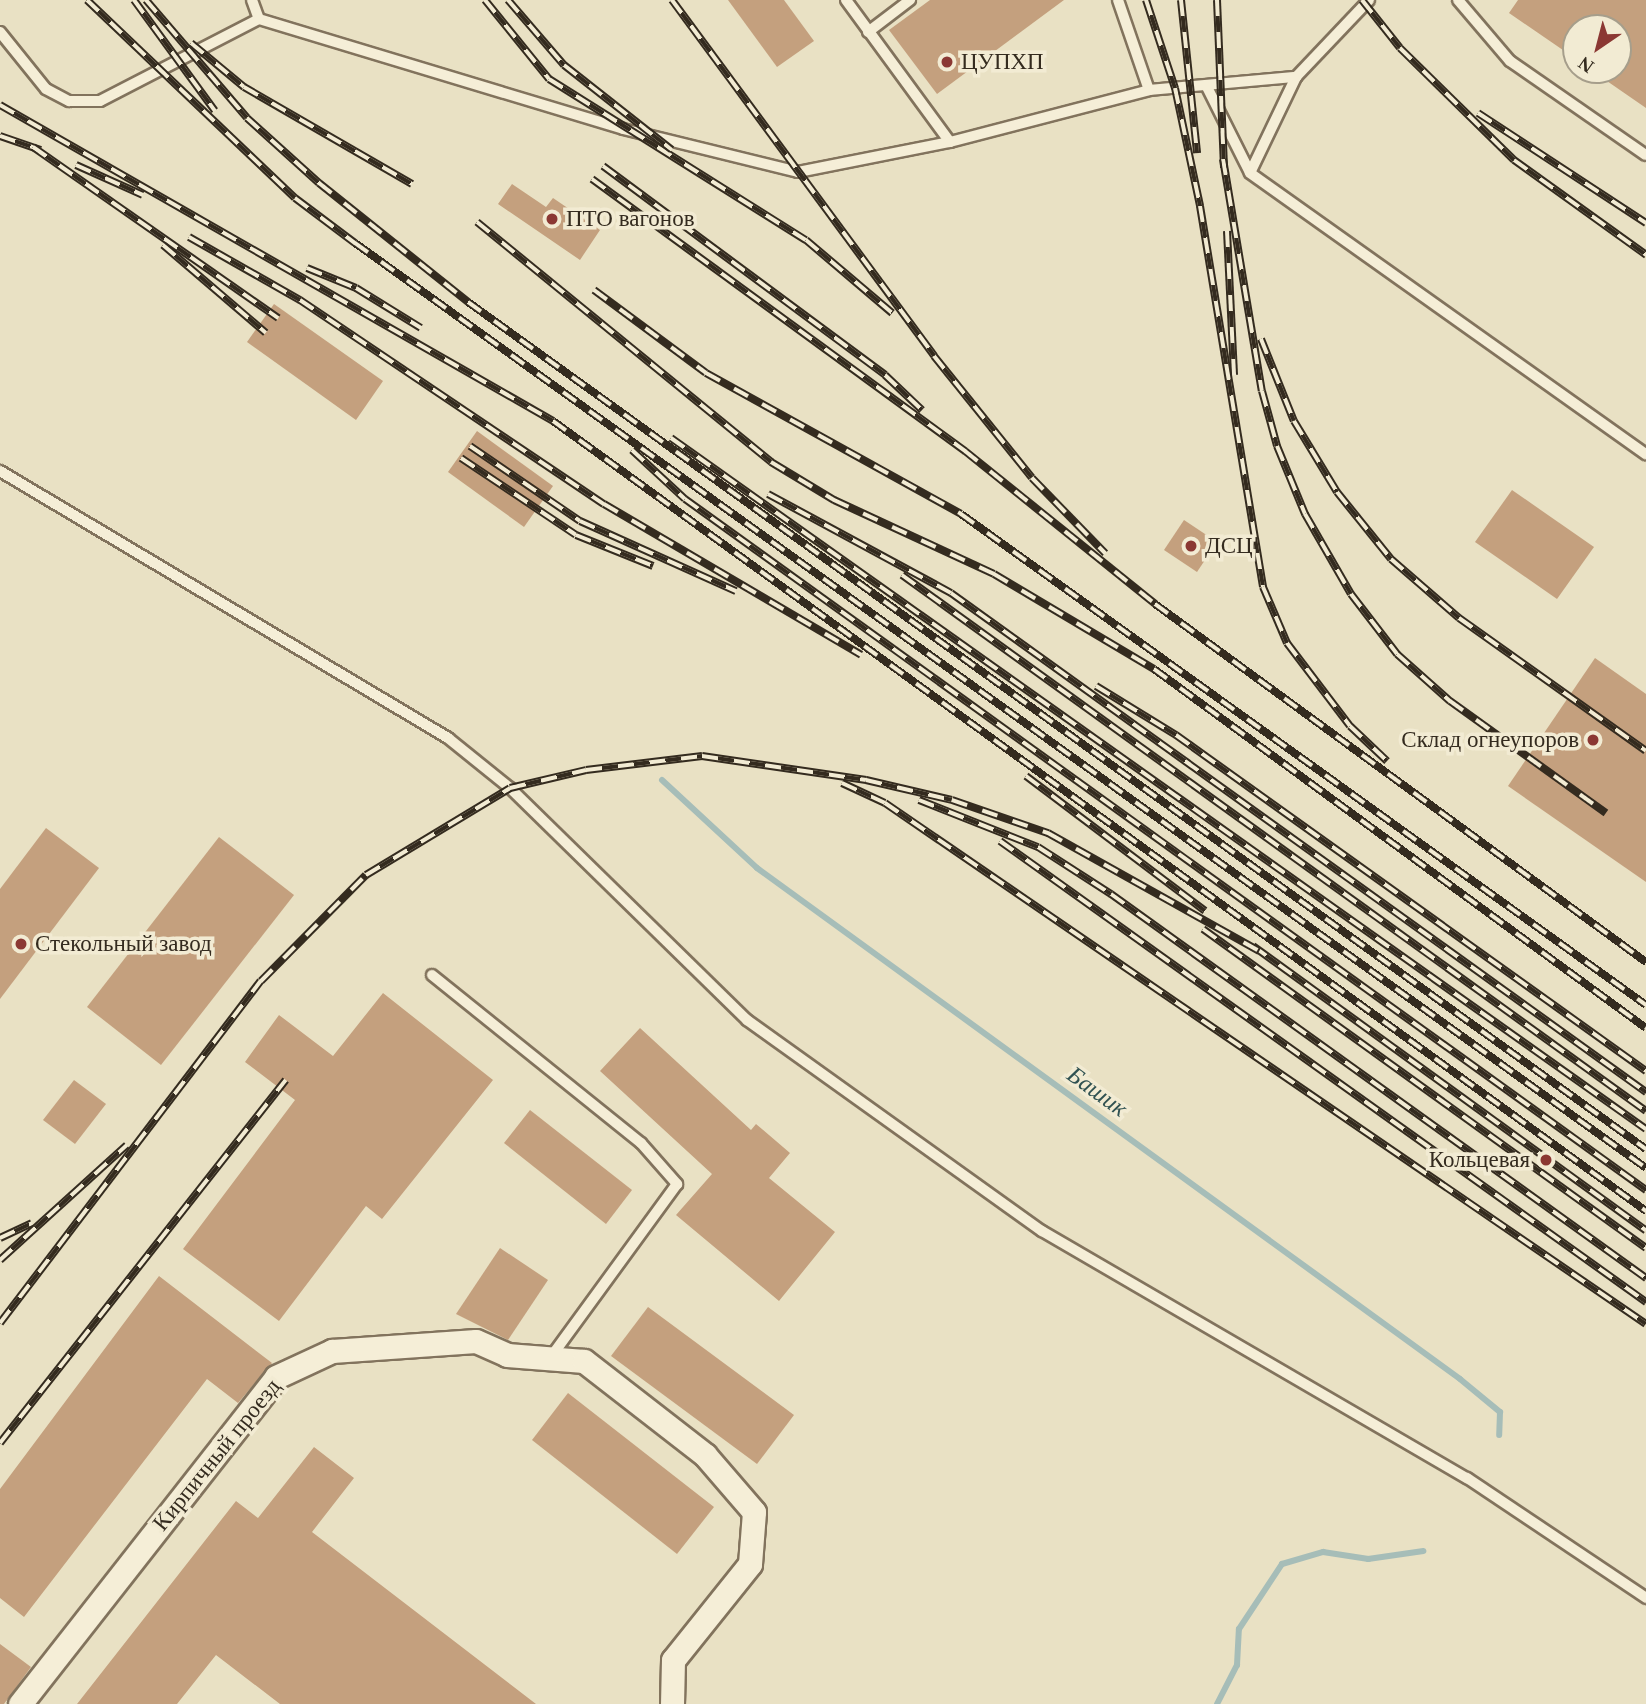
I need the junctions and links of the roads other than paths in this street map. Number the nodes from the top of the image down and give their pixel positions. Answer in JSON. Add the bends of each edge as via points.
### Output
{"nodes":[{"id":1,"x":252,"y":0,"type":"edge"},
{"id":2,"x":846,"y":0,"type":"edge"},
{"id":3,"x":910,"y":0,"type":"edge"},
{"id":4,"x":1118,"y":0,"type":"edge"},
{"id":5,"x":1369,"y":0,"type":"edge"},
{"id":6,"x":1458,"y":0,"type":"edge"},
{"id":7,"x":259,"y":19,"type":"junction"},
{"id":8,"x":0,"y":32,"type":"edge"},
{"id":9,"x":868,"y":32,"type":"junction"},
{"id":10,"x":1296,"y":77,"type":"junction"},
{"id":11,"x":1207,"y":87,"type":"junction"},
{"id":12,"x":1149,"y":90,"type":"junction"},
{"id":13,"x":950,"y":142,"type":"junction"},
{"id":14,"x":1646,"y":155,"type":"edge"},
{"id":15,"x":1250,"y":173,"type":"junction"},
{"id":16,"x":1646,"y":454,"type":"edge"},
{"id":17,"x":0,"y":471,"type":"edge"},
{"id":18,"x":432,"y":975,"type":"dead end"},
{"id":19,"x":550,"y":1358,"type":"junction"},
{"id":20,"x":1646,"y":1598,"type":"edge"},
{"id":21,"x":20,"y":1704,"type":"edge"},
{"id":22,"x":672,"y":1704,"type":"edge"}],
"edges":[{"from":1,"to":7,"type":"lane"},
{"from":2,"to":9,"type":"lane"},
{"from":3,"to":9,"type":"lane"},
{"from":4,"to":12,"type":"lane"},
{"from":5,"to":10,"type":"lane"},
{"from":6,"to":14,"type":"lane","via":[[1510,61]]},
{"from":7,"to":8,"type":"lane","via":[[100,101],[69,101],[46,89]]},
{"from":7,"to":13,"type":"lane","via":[[764,169],[798,172]]},
{"from":9,"to":13,"type":"lane"},
{"from":10,"to":11,"type":"lane"},
{"from":10,"to":15,"type":"lane"},
{"from":11,"to":12,"type":"lane"},
{"from":11,"to":15,"type":"lane"},
{"from":12,"to":13,"type":"lane"},
{"from":15,"to":16,"type":"lane"},
{"from":17,"to":20,"type":"lane","via":[[448,738],[510,788],[747,1020],[1042,1231],[1478,1485]]},
{"from":18,"to":19,"type":"lane","via":[[641,1143],[677,1184]]},
{"from":19,"to":21,"type":"street","name":"Кирпичный проезд","via":[[507,1355],[476,1341],[430,1343],[332,1351],[276,1377]]},
{"from":19,"to":22,"type":"street","name":"Кирпичный проезд","via":[[584,1361],[705,1455],[754,1512],[750,1564],[673,1660]]}]}
